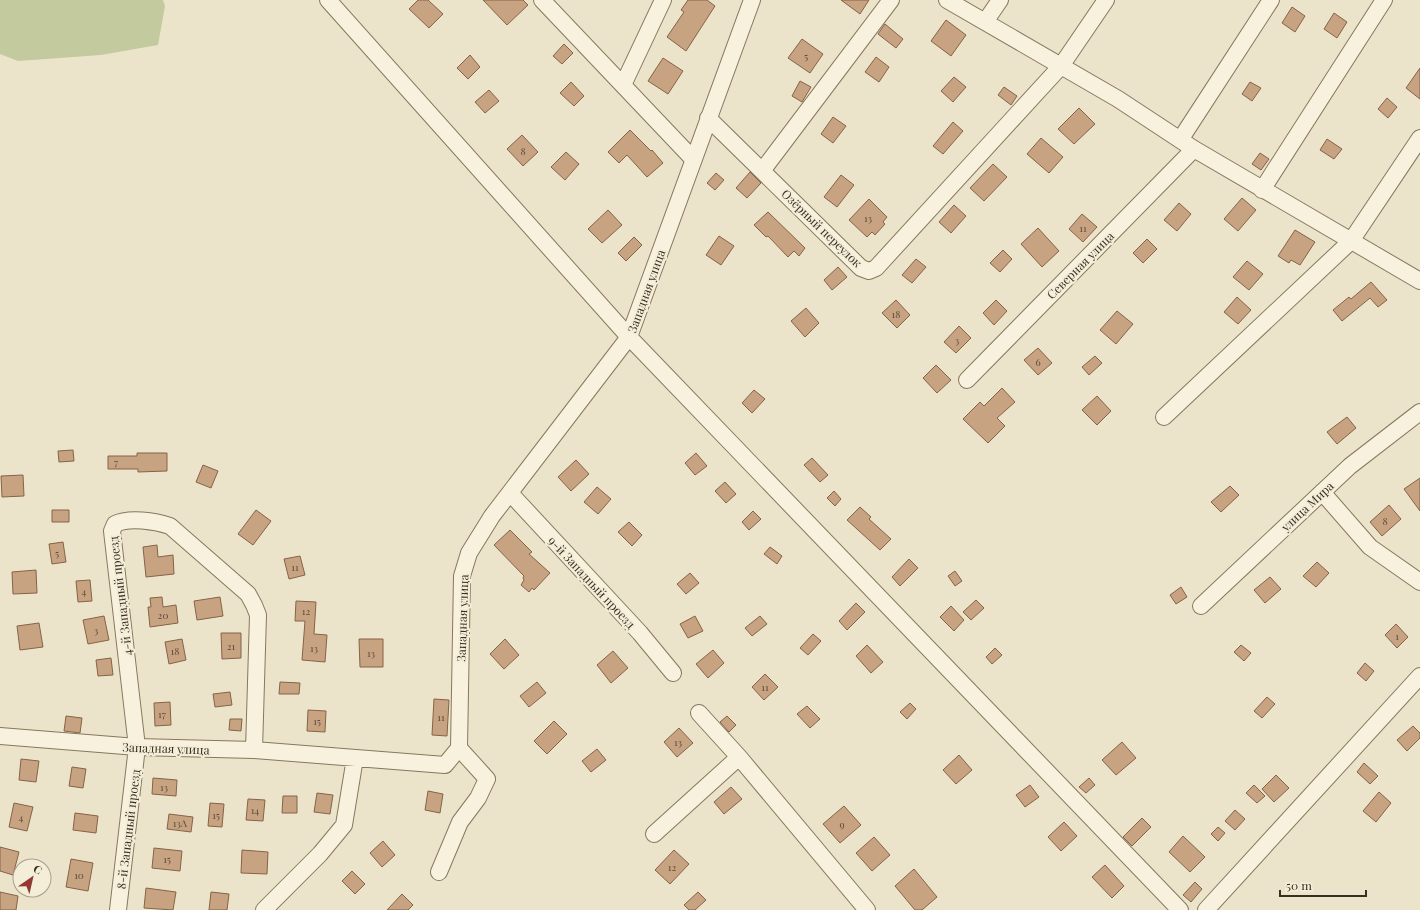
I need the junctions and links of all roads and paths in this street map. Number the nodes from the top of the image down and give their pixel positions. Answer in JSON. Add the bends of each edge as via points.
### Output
{"nodes":[{"id":1,"x":328,"y":0,"type":"edge"},
{"id":2,"x":542,"y":0,"type":"edge"},
{"id":3,"x":663,"y":0,"type":"edge"},
{"id":4,"x":752,"y":0,"type":"edge"},
{"id":5,"x":947,"y":0,"type":"edge"},
{"id":6,"x":1000,"y":0,"type":"edge"},
{"id":7,"x":1106,"y":0,"type":"edge"},
{"id":8,"x":1271,"y":0,"type":"edge"},
{"id":9,"x":1384,"y":0,"type":"edge"},
{"id":10,"x":889,"y":2,"type":"edge"},
{"id":11,"x":985,"y":22,"type":"junction"},
{"id":12,"x":1061,"y":66,"type":"junction"},
{"id":13,"x":623,"y":85,"type":"junction"},
{"id":14,"x":708,"y":118,"type":"junction"},
{"id":15,"x":1420,"y":138,"type":"edge"},
{"id":16,"x":1180,"y":140,"type":"junction"},
{"id":17,"x":1194,"y":149,"type":"junction"},
{"id":18,"x":693,"y":160,"type":"junction"},
{"id":19,"x":762,"y":171,"type":"junction"},
{"id":20,"x":1262,"y":190,"type":"junction"},
{"id":21,"x":1351,"y":241,"type":"junction"},
{"id":22,"x":1420,"y":281,"type":"edge"},
{"id":23,"x":629,"y":337,"type":"junction"},
{"id":24,"x":966,"y":380,"type":"dead end"},
{"id":25,"x":1420,"y":412,"type":"edge"},
{"id":26,"x":1164,"y":417,"type":"dead end"},
{"id":27,"x":1322,"y":492,"type":"junction"},
{"id":28,"x":510,"y":493,"type":"junction"},
{"id":29,"x":1420,"y":582,"type":"edge"},
{"id":30,"x":1201,"y":606,"type":"dead end"},
{"id":31,"x":673,"y":673,"type":"dead end"},
{"id":32,"x":1420,"y":676,"type":"edge"},
{"id":33,"x":699,"y":713,"type":"dead end"},
{"id":34,"x":0,"y":736,"type":"edge"},
{"id":35,"x":137,"y":747,"type":"junction"},
{"id":36,"x":459,"y":748,"type":"junction"},
{"id":37,"x":254,"y":750,"type":"junction"},
{"id":38,"x":739,"y":757,"type":"junction"},
{"id":39,"x":355,"y":758,"type":"junction"},
{"id":40,"x":654,"y":834,"type":"dead end"},
{"id":41,"x":439,"y":872,"type":"dead end"},
{"id":42,"x":118,"y":910,"type":"edge"},
{"id":43,"x":264,"y":910,"type":"edge"},
{"id":44,"x":867,"y":910,"type":"edge"},
{"id":45,"x":1180,"y":910,"type":"edge"},
{"id":46,"x":1206,"y":910,"type":"edge"}],
"edges":[{"from":1,"to":23,"type":"street"},
{"from":2,"to":13,"type":"street"},
{"from":3,"to":13,"type":"street"},
{"from":4,"to":14,"type":"street","name":"Западная улица"},
{"from":5,"to":11,"type":"street"},
{"from":6,"to":11,"type":"street"},
{"from":7,"to":12,"type":"street","name":"Озёрный переулок"},
{"from":8,"to":16,"type":"street"},
{"from":9,"to":20,"type":"street"},
{"from":10,"to":19,"type":"street"},
{"from":11,"to":12,"type":"street"},
{"from":12,"to":16,"type":"street","via":[[1118,98]]},
{"from":12,"to":19,"type":"street","name":"Озёрный переулок","via":[[876,268],[869,271],[861,268]]},
{"from":13,"to":18,"type":"street"},
{"from":14,"to":18,"type":"street","name":"Западная улица"},
{"from":14,"to":19,"type":"street","name":"Озёрный переулок"},
{"from":15,"to":21,"type":"street"},
{"from":16,"to":17,"type":"street"},
{"from":17,"to":20,"type":"street"},
{"from":17,"to":24,"type":"street","name":"Северная улица"},
{"from":18,"to":23,"type":"street","name":"Западная улица"},
{"from":20,"to":21,"type":"street"},
{"from":21,"to":22,"type":"street"},
{"from":21,"to":26,"type":"street"},
{"from":23,"to":28,"type":"street","name":"Западная улица"},
{"from":23,"to":45,"type":"street"},
{"from":25,"to":27,"type":"street","name":"улица Мира","via":[[1350,466]]},
{"from":27,"to":29,"type":"street","via":[[1370,547]]},
{"from":27,"to":30,"type":"street","name":"улица Мира"},
{"from":28,"to":31,"type":"street","name":"9-й Западный проезд","via":[[640,633]]},
{"from":28,"to":36,"type":"street","name":"Западная улица","via":[[469,553],[462,576]]},
{"from":32,"to":46,"type":"street"},
{"from":33,"to":38,"type":"street"},
{"from":34,"to":35,"type":"street","name":"Западная улица"},
{"from":35,"to":37,"type":"street","name":"Западная улица"},
{"from":35,"to":37,"type":"street","name":"4-й Западный проезд","via":[[112,531],[115,524],[122,520],[158,522],[170,526],[248,594],[258,615]]},
{"from":35,"to":42,"type":"street","name":"8-й Западный проезд"},
{"from":36,"to":39,"type":"street","name":"Западная улица","via":[[445,765]]},
{"from":36,"to":41,"type":"street","via":[[487,779],[478,798],[460,822]]},
{"from":37,"to":39,"type":"street","name":"Западная улица"},
{"from":38,"to":40,"type":"street"},
{"from":38,"to":44,"type":"street"},
{"from":39,"to":43,"type":"street","via":[[344,825],[320,854]]}]}
